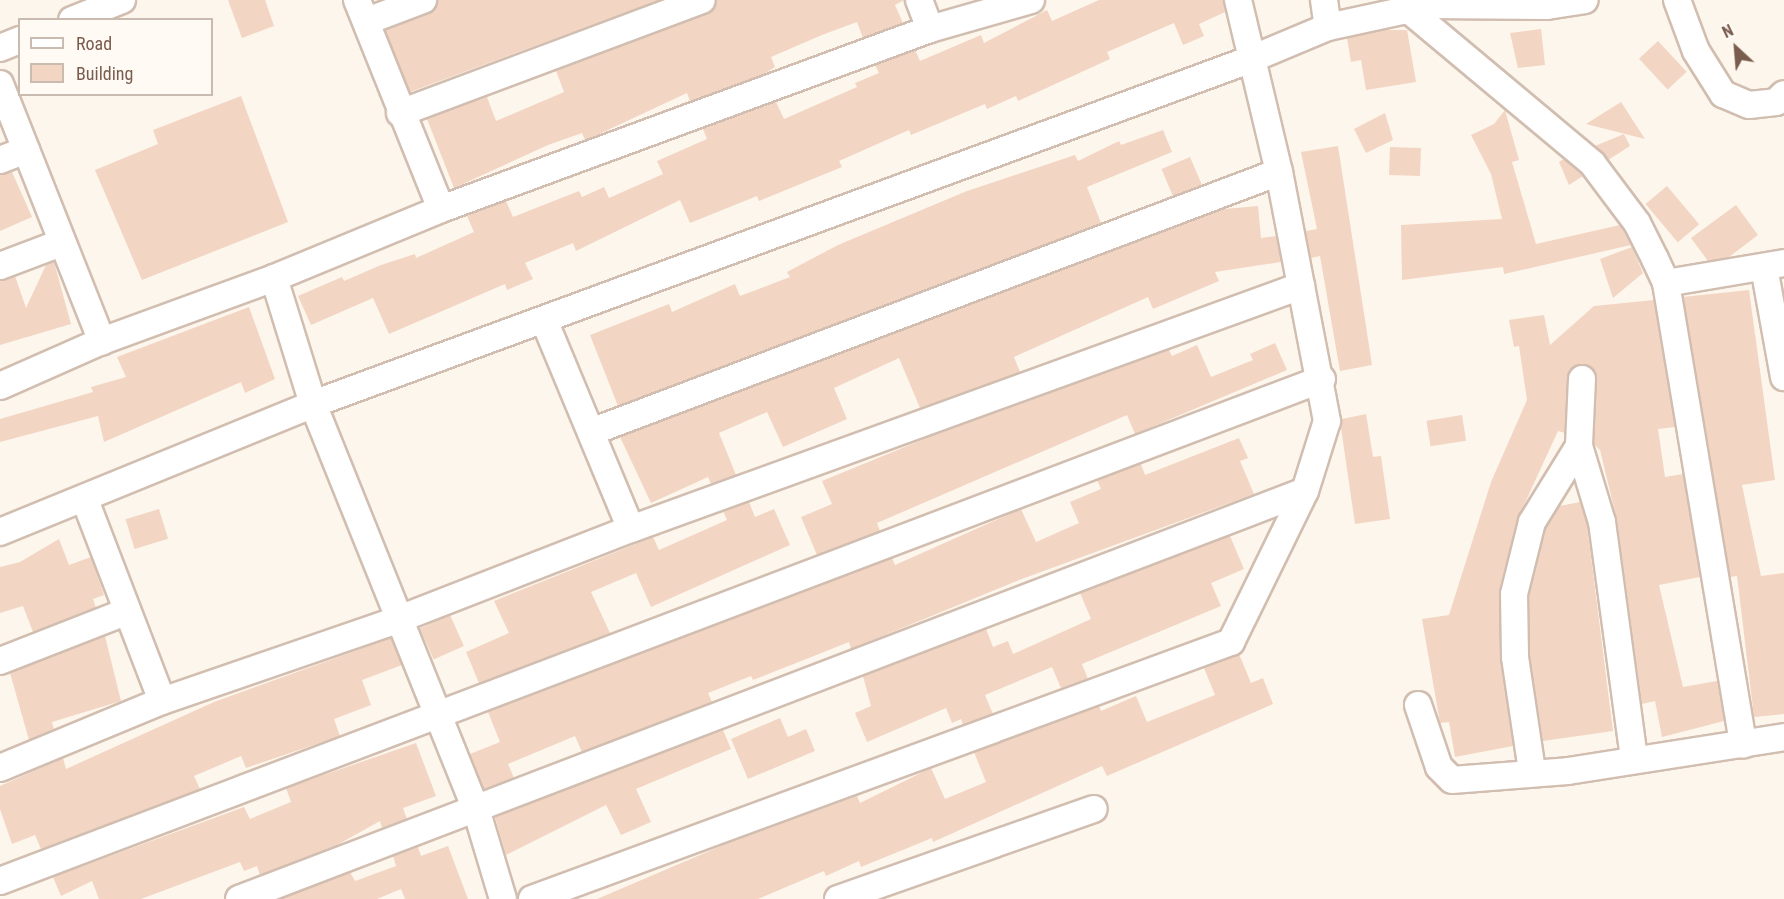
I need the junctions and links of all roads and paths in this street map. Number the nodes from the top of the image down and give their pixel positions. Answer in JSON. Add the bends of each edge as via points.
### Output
{"nodes":[{"id":1,"x":122,"y":0,"type":"edge"},
{"id":2,"x":423,"y":0,"type":"edge"},
{"id":3,"x":702,"y":0,"type":"edge"},
{"id":4,"x":919,"y":0,"type":"edge"},
{"id":5,"x":1031,"y":0,"type":"edge"},
{"id":6,"x":1238,"y":0,"type":"edge"},
{"id":7,"x":1324,"y":0,"type":"edge"},
{"id":8,"x":1585,"y":0,"type":"edge"},
{"id":9,"x":1677,"y":0,"type":"edge"},
{"id":10,"x":1546,"y":3,"type":"edge"},
{"id":11,"x":1423,"y":5,"type":"edge"},
{"id":12,"x":362,"y":10,"type":"edge"},
{"id":13,"x":77,"y":18,"type":"edge"},
{"id":14,"x":1328,"y":27,"type":"junction"},
{"id":15,"x":930,"y":29,"type":"junction"},
{"id":16,"x":18,"y":41,"type":"edge"},
{"id":17,"x":0,"y":48,"type":"edge"},
{"id":18,"x":1249,"y":60,"type":"junction"},
{"id":19,"x":0,"y":84,"type":"edge"},
{"id":20,"x":1784,"y":94,"type":"edge"},
{"id":21,"x":400,"y":113,"type":"junction"},
{"id":22,"x":26,"y":150,"type":"junction"},
{"id":23,"x":0,"y":160,"type":"edge"},
{"id":24,"x":1279,"y":172,"type":"junction"},
{"id":25,"x":441,"y":209,"type":"junction"},
{"id":26,"x":61,"y":243,"type":"junction"},
{"id":27,"x":1774,"y":265,"type":"edge"},
{"id":28,"x":0,"y":266,"type":"edge"},
{"id":29,"x":274,"y":278,"type":"junction"},
{"id":30,"x":1666,"y":283,"type":"junction"},
{"id":31,"x":1301,"y":286,"type":"junction"},
{"id":32,"x":544,"y":320,"type":"junction"},
{"id":33,"x":102,"y":341,"type":"junction"},
{"id":34,"x":1784,"y":377,"type":"edge"},
{"id":35,"x":1322,"y":379,"type":"junction"},
{"id":36,"x":1582,"y":379,"type":"dead end"},
{"id":37,"x":0,"y":387,"type":"edge"},
{"id":38,"x":313,"y":404,"type":"junction"},
{"id":39,"x":591,"y":432,"type":"junction"},
{"id":40,"x":1579,"y":446,"type":"junction"},
{"id":41,"x":1305,"y":491,"type":"junction"},
{"id":42,"x":85,"y":500,"type":"junction"},
{"id":43,"x":631,"y":529,"type":"junction"},
{"id":44,"x":0,"y":532,"type":"edge"},
{"id":45,"x":126,"y":612,"type":"junction"},
{"id":46,"x":397,"y":620,"type":"junction"},
{"id":47,"x":0,"y":661,"type":"edge"},
{"id":48,"x":162,"y":701,"type":"junction"},
{"id":49,"x":1418,"y":705,"type":"dead end"},
{"id":50,"x":438,"y":718,"type":"junction"},
{"id":51,"x":1784,"y":737,"type":"edge"},
{"id":52,"x":1743,"y":745,"type":"junction"},
{"id":53,"x":1634,"y":760,"type":"junction"},
{"id":54,"x":0,"y":768,"type":"edge"},
{"id":55,"x":1532,"y":771,"type":"junction"},
{"id":56,"x":1094,"y":808,"type":"dead end"},
{"id":57,"x":476,"y":809,"type":"junction"},
{"id":58,"x":0,"y":880,"type":"edge"},
{"id":59,"x":239,"y":899,"type":"edge"},
{"id":60,"x":503,"y":899,"type":"edge"},
{"id":61,"x":532,"y":899,"type":"edge"},
{"id":62,"x":838,"y":899,"type":"edge"}],
"edges":[{"from":1,"to":13,"type":"street"},
{"from":2,"to":12,"type":"street"},
{"from":3,"to":21,"type":"street"},
{"from":4,"to":15,"type":"street"},
{"from":5,"to":15,"type":"street"},
{"from":6,"to":18,"type":"street"},
{"from":7,"to":14,"type":"street"},
{"from":8,"to":10,"type":"street"},
{"from":9,"to":20,"type":"street","via":[[1696,51],[1723,94],[1749,105],[1776,102]]},
{"from":10,"to":11,"type":"street"},
{"from":11,"to":14,"type":"street"},
{"from":11,"to":30,"type":"street","via":[[1592,163],[1637,223]]},
{"from":12,"to":21,"type":"street"},
{"from":14,"to":18,"type":"street"},
{"from":15,"to":25,"type":"street"},
{"from":16,"to":17,"type":"street"},
{"from":18,"to":24,"type":"street"},
{"from":18,"to":32,"type":"street"},
{"from":19,"to":22,"type":"street"},
{"from":21,"to":25,"type":"street"},
{"from":22,"to":23,"type":"street"},
{"from":22,"to":26,"type":"street"},
{"from":24,"to":31,"type":"street"},
{"from":24,"to":39,"type":"street"},
{"from":25,"to":29,"type":"street"},
{"from":26,"to":28,"type":"street"},
{"from":26,"to":33,"type":"street"},
{"from":27,"to":30,"type":"street"},
{"from":27,"to":34,"type":"street"},
{"from":29,"to":33,"type":"street"},
{"from":29,"to":38,"type":"street"},
{"from":30,"to":52,"type":"street"},
{"from":31,"to":35,"type":"street"},
{"from":31,"to":43,"type":"street"},
{"from":32,"to":38,"type":"street"},
{"from":32,"to":39,"type":"street"},
{"from":33,"to":37,"type":"street"},
{"from":35,"to":41,"type":"street","via":[[1327,421]]},
{"from":35,"to":50,"type":"street"},
{"from":36,"to":40,"type":"street"},
{"from":38,"to":42,"type":"street"},
{"from":38,"to":46,"type":"street"},
{"from":39,"to":43,"type":"street"},
{"from":40,"to":53,"type":"street","via":[[1602,522]]},
{"from":40,"to":55,"type":"street","via":[[1532,522],[1514,594],[1515,657]]},
{"from":41,"to":57,"type":"street"},
{"from":41,"to":61,"type":"street","via":[[1231,642]]},
{"from":42,"to":44,"type":"street"},
{"from":42,"to":45,"type":"street"},
{"from":43,"to":46,"type":"street"},
{"from":45,"to":47,"type":"street"},
{"from":45,"to":48,"type":"street"},
{"from":46,"to":48,"type":"street"},
{"from":46,"to":50,"type":"street"},
{"from":48,"to":54,"type":"street"},
{"from":49,"to":55,"type":"street","via":[[1439,766],[1452,780]]},
{"from":50,"to":57,"type":"street"},
{"from":50,"to":58,"type":"street"},
{"from":51,"to":52,"type":"street"},
{"from":52,"to":53,"type":"street"},
{"from":53,"to":55,"type":"street","via":[[1568,771]]},
{"from":56,"to":62,"type":"street"},
{"from":57,"to":59,"type":"street"},
{"from":57,"to":60,"type":"street"}]}
